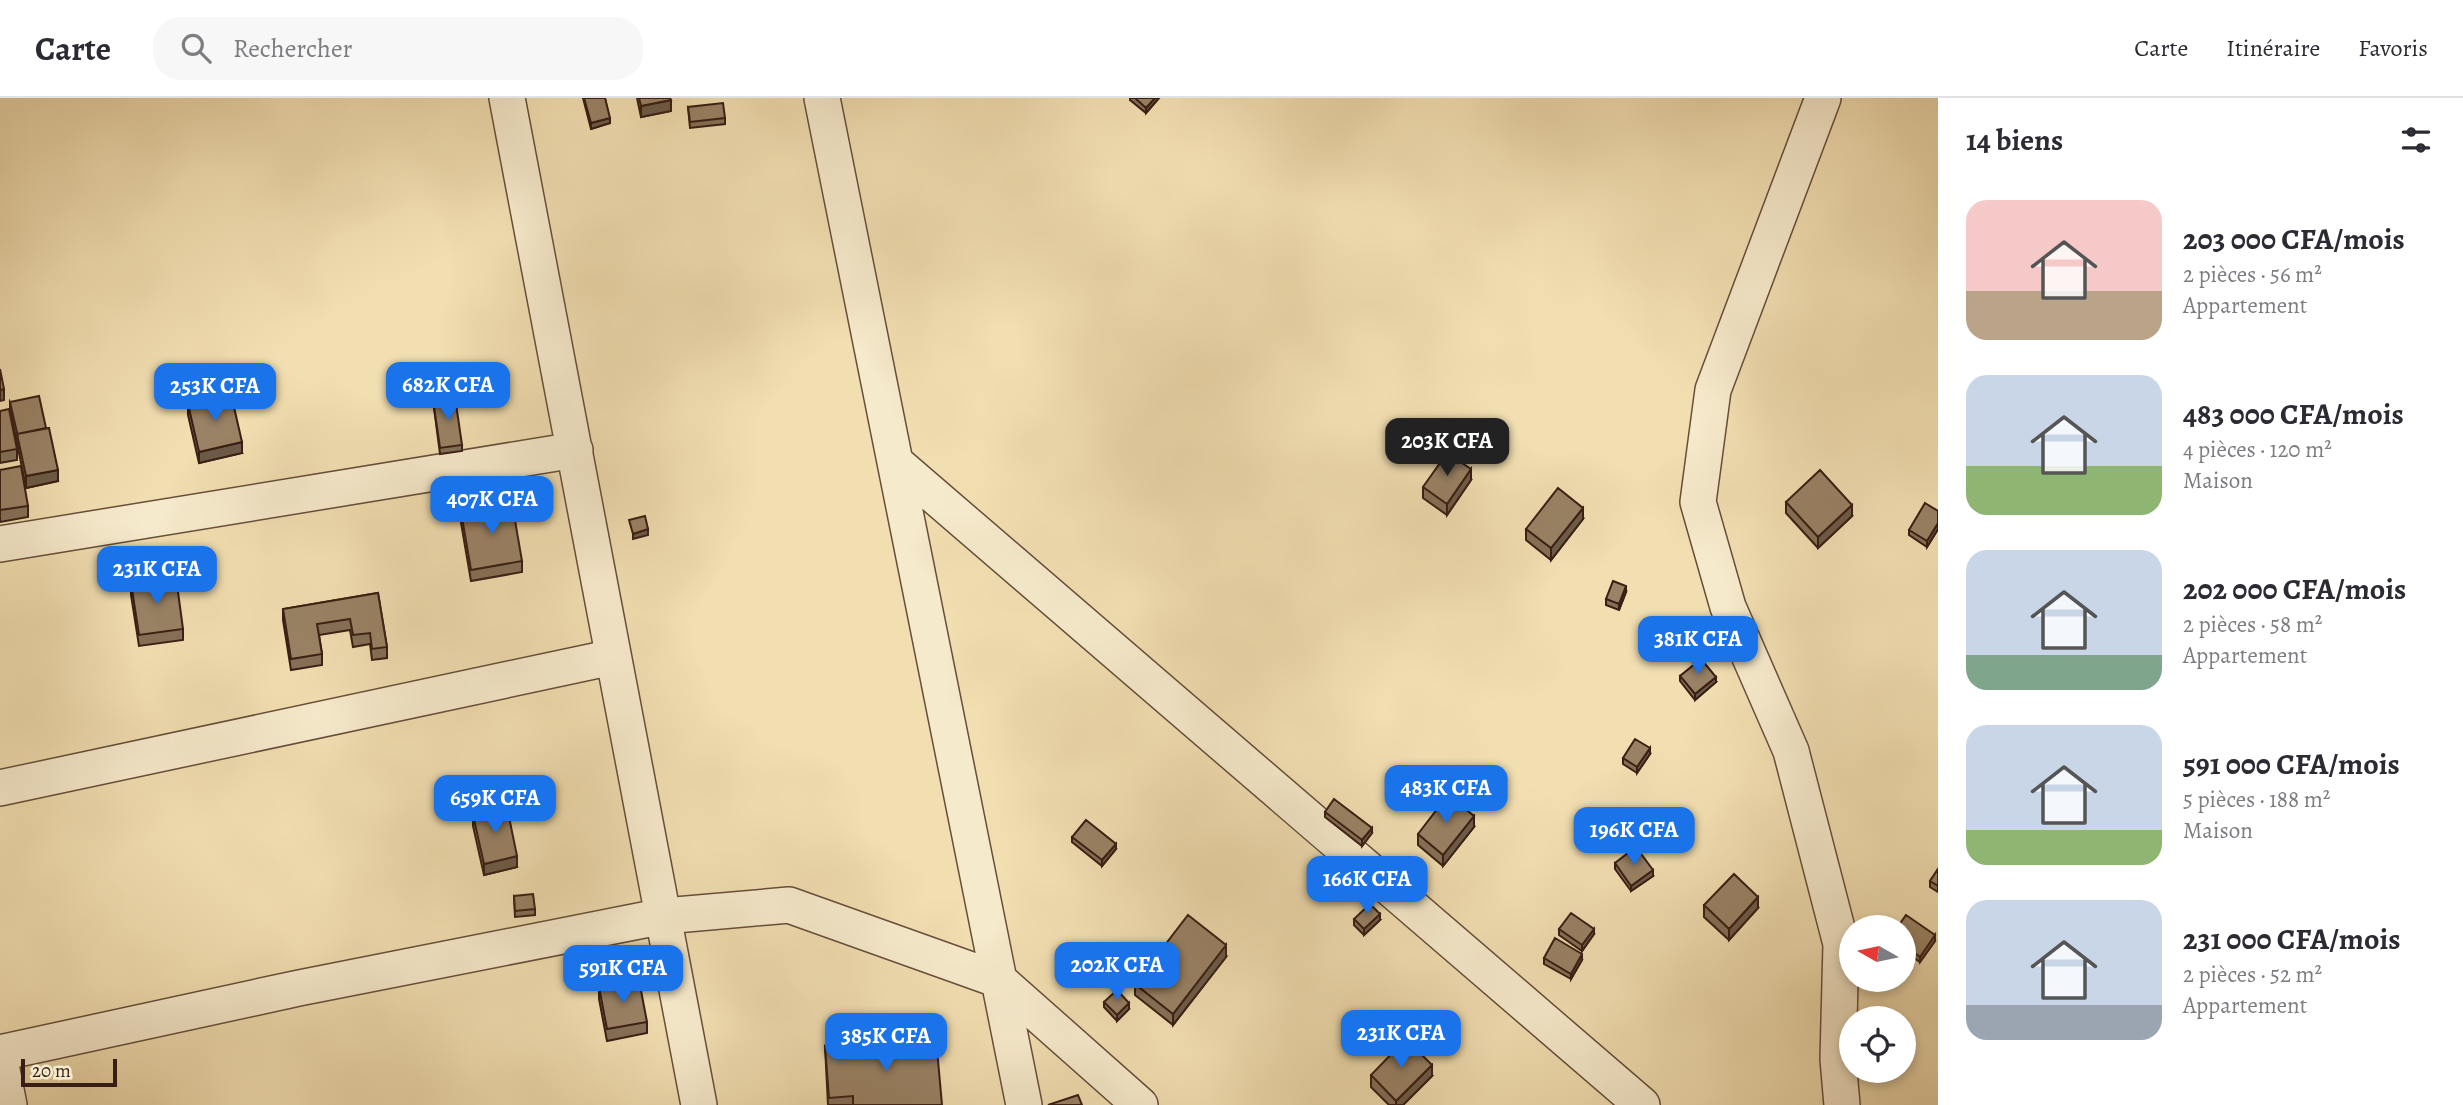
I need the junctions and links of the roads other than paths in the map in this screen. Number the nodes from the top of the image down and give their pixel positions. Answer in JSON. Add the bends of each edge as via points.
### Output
{"nodes":[{"id":1,"x":507,"y":98,"type":"edge"},
{"id":2,"x":822,"y":98,"type":"edge"},
{"id":3,"x":1823,"y":98,"type":"edge"},
{"id":4,"x":575,"y":450,"type":"junction"},
{"id":5,"x":895,"y":462,"type":"junction"},
{"id":6,"x":0,"y":544,"type":"edge"},
{"id":7,"x":613,"y":657,"type":"junction"},
{"id":8,"x":0,"y":788,"type":"edge"},
{"id":9,"x":664,"y":916,"type":"junction"},
{"id":10,"x":999,"y":980,"type":"junction"},
{"id":11,"x":0,"y":1053,"type":"edge"},
{"id":12,"x":0,"y":1060,"type":"edge"},
{"id":13,"x":9,"y":1105,"type":"edge"},
{"id":14,"x":699,"y":1105,"type":"edge"},
{"id":15,"x":1024,"y":1105,"type":"edge"},
{"id":16,"x":1140,"y":1105,"type":"edge"},
{"id":17,"x":1642,"y":1105,"type":"edge"},
{"id":18,"x":1842,"y":1105,"type":"edge"}],
"edges":[{"from":1,"to":4,"type":"street"},
{"from":2,"to":5,"type":"street"},
{"from":3,"to":18,"type":"street","via":[[1713,390],[1698,502],[1728,607],[1791,751],[1841,944],[1838,1059]]},
{"from":4,"to":6,"type":"street"},
{"from":4,"to":7,"type":"street"},
{"from":5,"to":10,"type":"street"},
{"from":5,"to":17,"type":"street"},
{"from":7,"to":8,"type":"street"},
{"from":7,"to":9,"type":"street"},
{"from":9,"to":10,"type":"street","via":[[789,905]]},
{"from":9,"to":11,"type":"street"},
{"from":9,"to":14,"type":"street"},
{"from":10,"to":15,"type":"street"},
{"from":10,"to":16,"type":"street"},
{"from":12,"to":13,"type":"street"}]}
